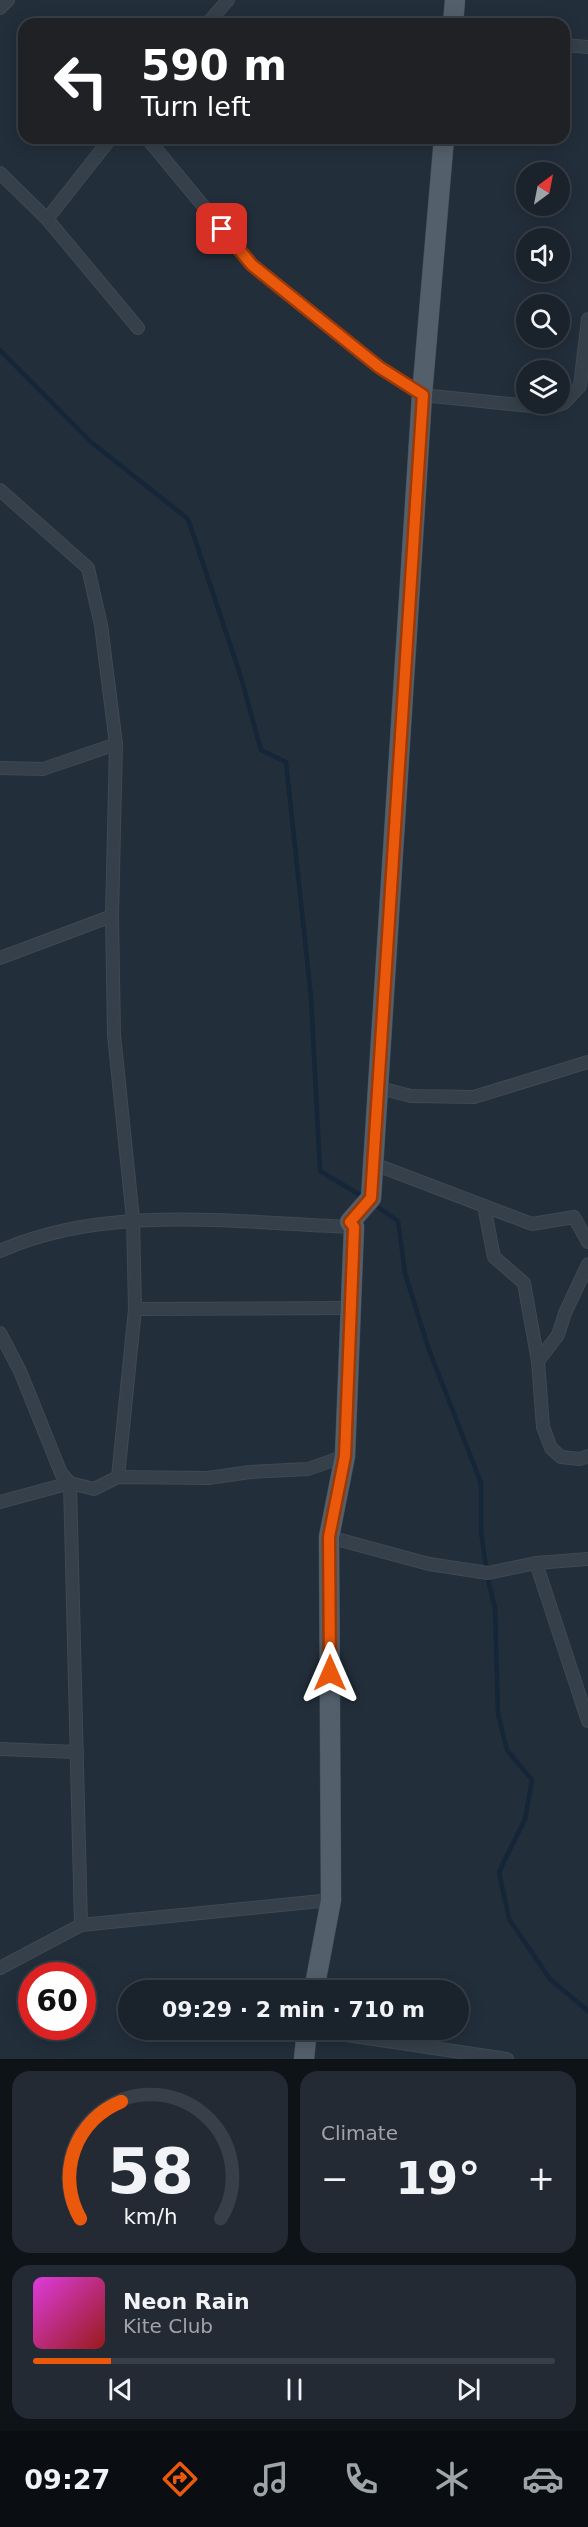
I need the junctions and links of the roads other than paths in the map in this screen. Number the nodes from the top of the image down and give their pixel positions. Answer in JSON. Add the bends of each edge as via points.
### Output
{"nodes":[{"id":1,"x":8,"y":0,"type":"edge"},
{"id":2,"x":228,"y":0,"type":"edge"},
{"id":3,"x":455,"y":0,"type":"edge"},
{"id":4,"x":0,"y":8,"type":"edge"},
{"id":5,"x":212,"y":18,"type":"edge"},
{"id":6,"x":454,"y":18,"type":"edge"},
{"id":7,"x":570,"y":46,"type":"edge"},
{"id":8,"x":588,"y":47,"type":"edge"},
{"id":9,"x":106,"y":144,"type":"edge"},
{"id":10,"x":152,"y":144,"type":"edge"},
{"id":11,"x":444,"y":144,"type":"edge"},
{"id":12,"x":0,"y":173,"type":"edge"},
{"id":13,"x":47,"y":219,"type":"junction"},
{"id":14,"x":588,"y":319,"type":"edge"},
{"id":15,"x":138,"y":328,"type":"dead end"},
{"id":16,"x":423,"y":395,"type":"junction"},
{"id":17,"x":0,"y":490,"type":"edge"},
{"id":18,"x":116,"y":744,"type":"junction"},
{"id":19,"x":0,"y":768,"type":"edge"},
{"id":20,"x":112,"y":916,"type":"junction"},
{"id":21,"x":0,"y":958,"type":"edge"},
{"id":22,"x":588,"y":1062,"type":"edge"},
{"id":23,"x":380,"y":1088,"type":"junction"},
{"id":24,"x":373,"y":1172,"type":"junction"},
{"id":25,"x":484,"y":1206,"type":"junction"},
{"id":26,"x":133,"y":1219,"type":"junction"},
{"id":27,"x":352,"y":1225,"type":"junction"},
{"id":28,"x":588,"y":1242,"type":"edge"},
{"id":29,"x":0,"y":1251,"type":"edge"},
{"id":30,"x":588,"y":1264,"type":"edge"},
{"id":31,"x":351,"y":1308,"type":"junction"},
{"id":32,"x":135,"y":1309,"type":"junction"},
{"id":33,"x":0,"y":1333,"type":"edge"},
{"id":34,"x":538,"y":1361,"type":"junction"},
{"id":35,"x":345,"y":1456,"type":"junction"},
{"id":36,"x":588,"y":1456,"type":"edge"},
{"id":37,"x":118,"y":1477,"type":"junction"},
{"id":38,"x":70,"y":1483,"type":"junction"},
{"id":39,"x":0,"y":1502,"type":"edge"},
{"id":40,"x":329,"y":1537,"type":"junction"},
{"id":41,"x":588,"y":1559,"type":"edge"},
{"id":42,"x":536,"y":1563,"type":"junction"},
{"id":43,"x":588,"y":1721,"type":"edge"},
{"id":44,"x":0,"y":1749,"type":"edge"},
{"id":45,"x":77,"y":1752,"type":"junction"},
{"id":46,"x":331,"y":1900,"type":"junction"},
{"id":47,"x":81,"y":1925,"type":"junction"},
{"id":48,"x":0,"y":1968,"type":"edge"},
{"id":49,"x":316,"y":1980,"type":"edge"},
{"id":50,"x":306,"y":2040,"type":"edge"},
{"id":51,"x":380,"y":2040,"type":"edge"},
{"id":52,"x":304,"y":2059,"type":"edge"},
{"id":53,"x":507,"y":2059,"type":"edge"}],
"edges":[{"from":1,"to":4,"type":"street"},
{"from":2,"to":5,"type":"street"},
{"from":3,"to":6,"type":"main road"},
{"from":7,"to":8,"type":"street"},
{"from":9,"to":13,"type":"street"},
{"from":10,"to":16,"type":"street","via":[[252,265],[379,367]]},
{"from":11,"to":16,"type":"main road"},
{"from":12,"to":13,"type":"street"},
{"from":13,"to":15,"type":"street"},
{"from":14,"to":16,"type":"street","via":[[580,386],[564,403],[550,408]]},
{"from":16,"to":23,"type":"main road"},
{"from":17,"to":18,"type":"street","via":[[88,568],[101,625]]},
{"from":18,"to":19,"type":"street","via":[[43,769]]},
{"from":18,"to":20,"type":"street"},
{"from":20,"to":21,"type":"street"},
{"from":20,"to":26,"type":"street","via":[[114,1035]]},
{"from":22,"to":23,"type":"street","via":[[474,1097],[411,1096]]},
{"from":23,"to":24,"type":"main road"},
{"from":24,"to":25,"type":"street","via":[[382,1167]]},
{"from":24,"to":27,"type":"main road","via":[[371,1198]]},
{"from":25,"to":28,"type":"street","via":[[532,1224],[574,1217]]},
{"from":25,"to":34,"type":"street","via":[[494,1257],[524,1283]]},
{"from":26,"to":27,"type":"street"},
{"from":26,"to":29,"type":"street","via":[[30,1238]]},
{"from":26,"to":32,"type":"street"},
{"from":27,"to":31,"type":"main road"},
{"from":30,"to":34,"type":"street","via":[[558,1335]]},
{"from":31,"to":32,"type":"street"},
{"from":31,"to":35,"type":"main road"},
{"from":32,"to":37,"type":"street"},
{"from":33,"to":38,"type":"street","via":[[20,1371],[61,1473]]},
{"from":34,"to":36,"type":"street","via":[[543,1427],[551,1448],[561,1457]]},
{"from":35,"to":37,"type":"street","via":[[308,1469],[207,1478]]},
{"from":35,"to":40,"type":"main road"},
{"from":37,"to":38,"type":"street","via":[[93,1490]]},
{"from":38,"to":39,"type":"street"},
{"from":38,"to":45,"type":"street"},
{"from":40,"to":42,"type":"street","via":[[429,1564],[488,1573]]},
{"from":40,"to":46,"type":"main road"},
{"from":41,"to":42,"type":"street"},
{"from":42,"to":43,"type":"street"},
{"from":44,"to":45,"type":"street"},
{"from":45,"to":47,"type":"street"},
{"from":46,"to":47,"type":"street"},
{"from":46,"to":49,"type":"main road"},
{"from":47,"to":48,"type":"street"},
{"from":50,"to":52,"type":"main road"},
{"from":51,"to":53,"type":"street"}]}
